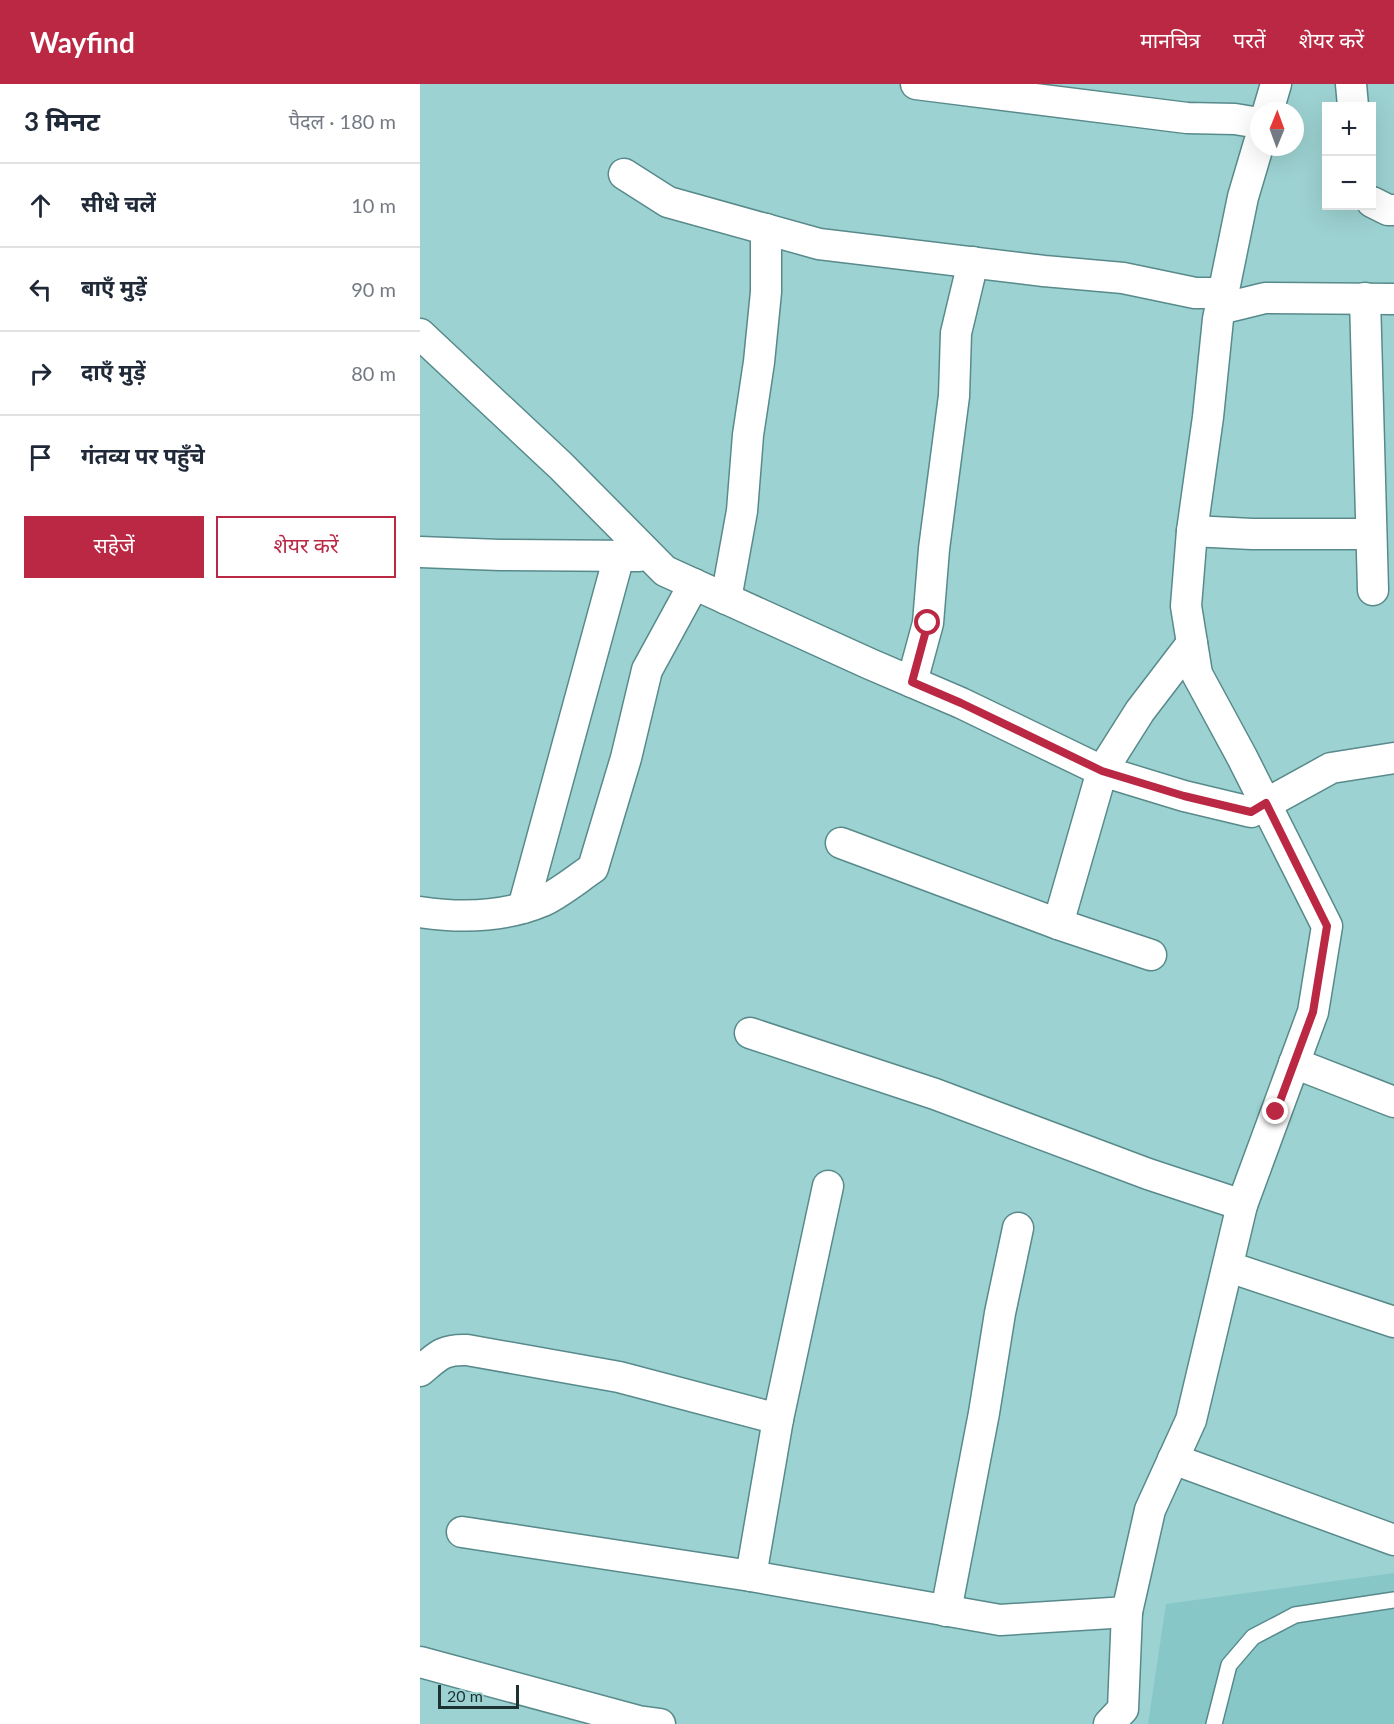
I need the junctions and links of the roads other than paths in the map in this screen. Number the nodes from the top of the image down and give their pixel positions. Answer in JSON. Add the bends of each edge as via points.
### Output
{"nodes":[{"id":1,"x":916,"y":84,"type":"edge"},
{"id":2,"x":1276,"y":84,"type":"edge"},
{"id":3,"x":1352,"y":84,"type":"edge"},
{"id":4,"x":1271,"y":102,"type":"edge"},
{"id":5,"x":1353,"y":102,"type":"edge"},
{"id":6,"x":1250,"y":121,"type":"edge"},
{"id":7,"x":1255,"y":156,"type":"edge"},
{"id":8,"x":624,"y":174,"type":"dead end"},
{"id":9,"x":1376,"y":204,"type":"edge"},
{"id":10,"x":1394,"y":210,"type":"edge"},
{"id":11,"x":766,"y":230,"type":"junction"},
{"id":12,"x":974,"y":262,"type":"junction"},
{"id":13,"x":1379,"y":299,"type":"edge"},
{"id":14,"x":1222,"y":301,"type":"junction"},
{"id":15,"x":420,"y":334,"type":"edge"},
{"id":16,"x":1192,"y":531,"type":"junction"},
{"id":17,"x":1370,"y":534,"type":"junction"},
{"id":18,"x":420,"y":552,"type":"edge"},
{"id":19,"x":619,"y":556,"type":"junction"},
{"id":20,"x":650,"y":556,"type":"junction"},
{"id":21,"x":694,"y":584,"type":"junction"},
{"id":22,"x":1373,"y":590,"type":"dead end"},
{"id":23,"x":726,"y":599,"type":"junction"},
{"id":24,"x":1192,"y":643,"type":"junction"},
{"id":25,"x":912,"y":682,"type":"junction"},
{"id":26,"x":1394,"y":758,"type":"edge"},
{"id":27,"x":1102,"y":771,"type":"junction"},
{"id":28,"x":1266,"y":803,"type":"junction"},
{"id":29,"x":841,"y":843,"type":"dead end"},
{"id":30,"x":523,"y":908,"type":"junction"},
{"id":31,"x":420,"y":912,"type":"edge"},
{"id":32,"x":1058,"y":924,"type":"junction"},
{"id":33,"x":1151,"y":955,"type":"dead end"},
{"id":34,"x":750,"y":1033,"type":"dead end"},
{"id":35,"x":1294,"y":1063,"type":"junction"},
{"id":36,"x":1394,"y":1102,"type":"edge"},
{"id":37,"x":828,"y":1186,"type":"dead end"},
{"id":38,"x":1242,"y":1205,"type":"junction"},
{"id":39,"x":1018,"y":1228,"type":"dead end"},
{"id":40,"x":1228,"y":1267,"type":"junction"},
{"id":41,"x":1394,"y":1322,"type":"edge"},
{"id":42,"x":420,"y":1371,"type":"edge"},
{"id":43,"x":778,"y":1419,"type":"junction"},
{"id":44,"x":1173,"y":1459,"type":"junction"},
{"id":45,"x":462,"y":1532,"type":"dead end"},
{"id":46,"x":1394,"y":1540,"type":"edge"},
{"id":47,"x":750,"y":1576,"type":"junction"},
{"id":48,"x":1394,"y":1600,"type":"edge"},
{"id":49,"x":946,"y":1611,"type":"junction"},
{"id":50,"x":1127,"y":1612,"type":"junction"},
{"id":51,"x":420,"y":1662,"type":"edge"},
{"id":52,"x":660,"y":1724,"type":"edge"},
{"id":53,"x":1109,"y":1724,"type":"edge"},
{"id":54,"x":1214,"y":1724,"type":"edge"}],
"edges":[{"from":1,"to":6,"type":"street","via":[[1187,118]]},
{"from":2,"to":4,"type":"street"},
{"from":3,"to":5,"type":"street"},
{"from":7,"to":14,"type":"street"},
{"from":8,"to":11,"type":"street","via":[[668,202]]},
{"from":9,"to":10,"type":"street"},
{"from":11,"to":12,"type":"street","via":[[819,244]]},
{"from":11,"to":23,"type":"street","via":[[766,292],[759,362],[742,511]]},
{"from":12,"to":14,"type":"street","via":[[1123,278]]},
{"from":12,"to":25,"type":"street","via":[[956,333],[954,396],[928,623]]},
{"from":13,"to":14,"type":"street"},
{"from":13,"to":17,"type":"street"},
{"from":14,"to":16,"type":"street"},
{"from":15,"to":20,"type":"street"},
{"from":16,"to":17,"type":"street"},
{"from":16,"to":24,"type":"street","via":[[1186,606]]},
{"from":17,"to":22,"type":"street"},
{"from":18,"to":19,"type":"street"},
{"from":19,"to":20,"type":"street"},
{"from":19,"to":30,"type":"street"},
{"from":20,"to":21,"type":"street","via":[[665,571]]},
{"from":21,"to":23,"type":"street"},
{"from":21,"to":30,"type":"street","via":[[647,670],[593,868],[544,900]]},
{"from":23,"to":25,"type":"street"},
{"from":24,"to":27,"type":"street","via":[[1140,711]]},
{"from":24,"to":28,"type":"street","via":[[1197,674]]},
{"from":25,"to":27,"type":"street"},
{"from":26,"to":28,"type":"street","via":[[1331,768]]},
{"from":27,"to":28,"type":"street","via":[[1251,812]]},
{"from":27,"to":32,"type":"street"},
{"from":28,"to":35,"type":"street","via":[[1327,926],[1313,1012]]},
{"from":29,"to":32,"type":"street"},
{"from":30,"to":31,"type":"street","via":[[499,914]]},
{"from":32,"to":33,"type":"street"},
{"from":34,"to":38,"type":"street","via":[[935,1094]]},
{"from":35,"to":36,"type":"street"},
{"from":35,"to":38,"type":"street"},
{"from":37,"to":43,"type":"street"},
{"from":38,"to":40,"type":"street"},
{"from":39,"to":49,"type":"street"},
{"from":40,"to":41,"type":"street"},
{"from":40,"to":44,"type":"street","via":[[1191,1420]]},
{"from":42,"to":43,"type":"street","via":[[442,1353],[467,1350],[619,1377]]},
{"from":43,"to":47,"type":"street"},
{"from":44,"to":46,"type":"street"},
{"from":44,"to":50,"type":"street","via":[[1150,1510]]},
{"from":45,"to":47,"type":"street"},
{"from":47,"to":49,"type":"street"},
{"from":48,"to":54,"type":"lane","via":[[1296,1615],[1253,1637],[1229,1665]]},
{"from":49,"to":50,"type":"street","via":[[1000,1620]]},
{"from":50,"to":53,"type":"street","via":[[1123,1709]]},
{"from":51,"to":52,"type":"street"}]}
